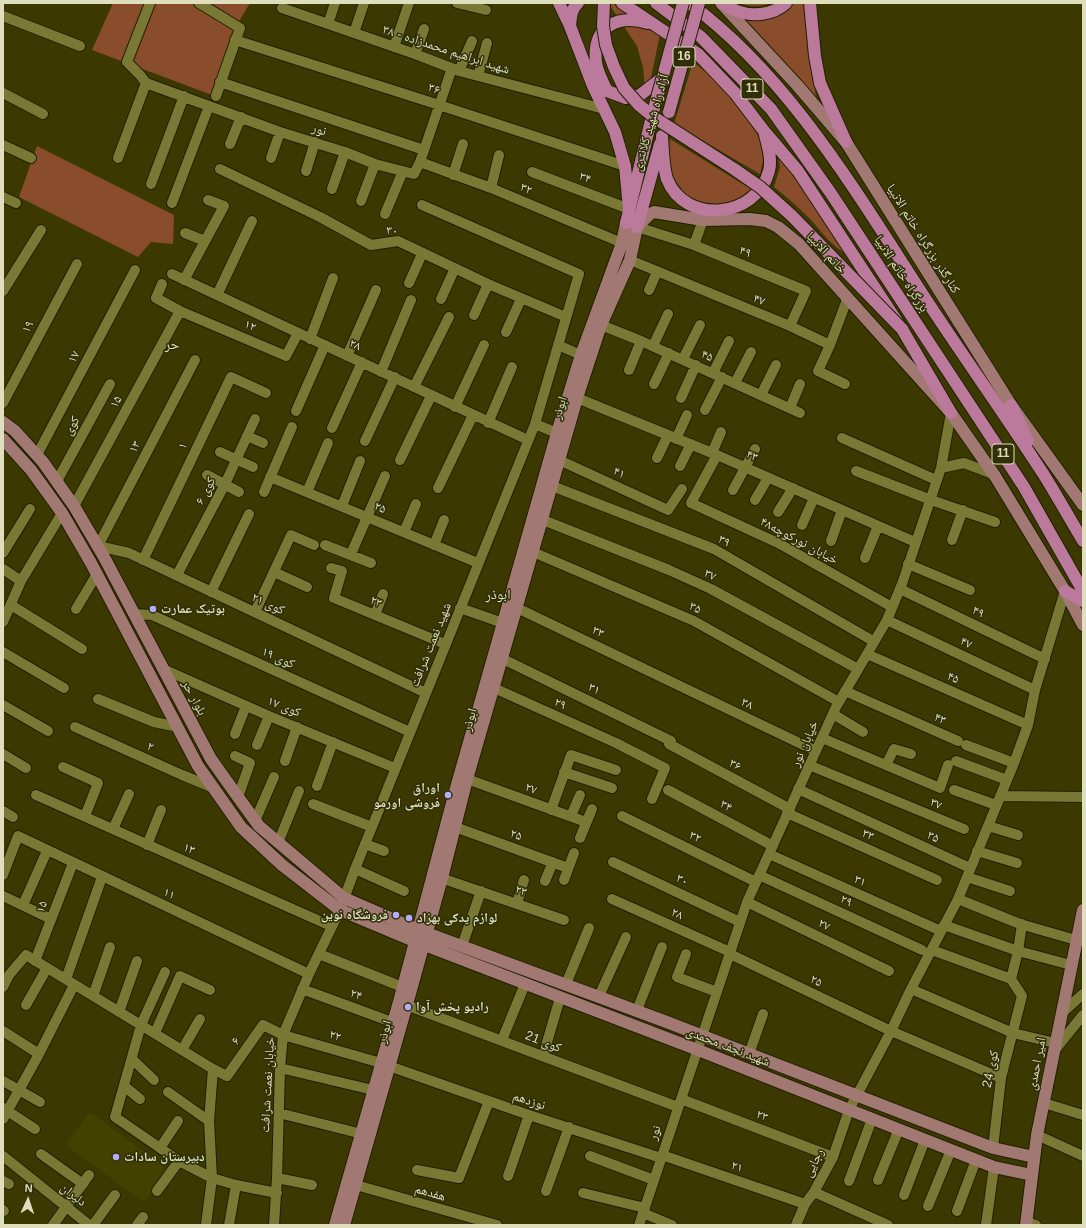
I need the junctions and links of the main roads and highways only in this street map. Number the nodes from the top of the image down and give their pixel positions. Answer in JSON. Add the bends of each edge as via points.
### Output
{"nodes":[{"id":1,"x":559,"y":3,"type":"edge"},
{"id":2,"x":578,"y":3,"type":"edge"},
{"id":3,"x":599,"y":3,"type":"edge"},
{"id":4,"x":604,"y":3,"type":"edge"},
{"id":5,"x":622,"y":3,"type":"edge"},
{"id":6,"x":656,"y":3,"type":"edge"},
{"id":7,"x":683,"y":3,"type":"edge"},
{"id":8,"x":689,"y":3,"type":"edge"},
{"id":9,"x":699,"y":3,"type":"edge"},
{"id":10,"x":722,"y":3,"type":"edge"},
{"id":11,"x":786,"y":3,"type":"edge"},
{"id":12,"x":810,"y":3,"type":"edge"},
{"id":13,"x":656,"y":25,"type":"junction"},
{"id":14,"x":570,"y":26,"type":"junction"},
{"id":15,"x":606,"y":27,"type":"junction"},
{"id":16,"x":662,"y":78,"type":"junction"},
{"id":17,"x":764,"y":132,"type":"junction"},
{"id":18,"x":662,"y":136,"type":"junction"},
{"id":19,"x":846,"y":142,"type":"junction"},
{"id":20,"x":629,"y":209,"type":"junction"},
{"id":21,"x":632,"y":225,"type":"junction"},
{"id":22,"x":902,"y":329,"type":"junction"},
{"id":23,"x":1011,"y":405,"type":"junction"},
{"id":24,"x":951,"y":413,"type":"junction"},
{"id":25,"x":3,"y":422,"type":"edge"},
{"id":26,"x":3,"y":439,"type":"edge"},
{"id":27,"x":1044,"y":475,"type":"junction"},
{"id":28,"x":1083,"y":505,"type":"edge"},
{"id":29,"x":1083,"y":541,"type":"edge"},
{"id":30,"x":1065,"y":591,"type":"junction"},
{"id":31,"x":1083,"y":591,"type":"edge"},
{"id":32,"x":1083,"y":602,"type":"edge"},
{"id":33,"x":1083,"y":625,"type":"edge"},
{"id":34,"x":211,"y":759,"type":"junction"},
{"id":35,"x":198,"y":766,"type":"junction"},
{"id":36,"x":462,"y":786,"type":"junction"},
{"id":37,"x":437,"y":877,"type":"junction"},
{"id":38,"x":342,"y":904,"type":"junction"},
{"id":39,"x":1083,"y":910,"type":"edge"},
{"id":40,"x":420,"y":937,"type":"junction"},
{"id":41,"x":566,"y":984,"type":"junction"},
{"id":42,"x":560,"y":998,"type":"junction"},
{"id":43,"x":385,"y":1064,"type":"junction"},
{"id":44,"x":1034,"y":1157,"type":"junction"},
{"id":45,"x":1032,"y":1175,"type":"junction"},
{"id":46,"x":1030,"y":1224,"type":"edge"},
{"id":47,"x":335,"y":1225,"type":"edge"},
{"id":48,"x":344,"y":1225,"type":"edge"}],
"edges":[{"from":1,"to":14,"type":"highway"},
{"from":2,"to":14,"type":"highway","via":[[571,15]]},
{"from":3,"to":15,"type":"highway","via":[[606,17]]},
{"from":4,"to":22,"type":"highway","bridge":true,"via":[[603,26],[606,45],[624,88],[639,105],[760,187],[792,216]]},
{"from":5,"to":13,"type":"highway"},
{"from":6,"to":31,"type":"highway","name":"بزرگراه خاتم الانبیا","number":"11","via":[[701,37],[771,109],[835,199],[1024,487]]},
{"from":7,"to":16,"type":"highway","name":"آزاد راه شهید کلانتری","bridge":true},
{"from":8,"to":27,"type":"highway","name":"بزرگراه خاتم الانبیا","number":"11","via":[[740,46],[790,100]]},
{"from":9,"to":18,"type":"highway","name":"آزاد راه شهید کلانتری","number":"16","bridge":true},
{"from":10,"to":11,"type":"highway","via":[[738,11],[764,14]]},
{"from":10,"to":19,"type":"main road","name":"کنارگذر بزرگراه خاتم الانبیا"},
{"from":12,"to":19,"type":"highway","via":[[814,56],[820,83]]},
{"from":13,"to":15,"type":"highway","via":[[637,20],[622,20]]},
{"from":13,"to":17,"type":"highway","via":[[698,54],[736,93]]},
{"from":14,"to":20,"type":"highway","via":[[593,86],[615,132],[625,166]]},
{"from":15,"to":16,"type":"highway","via":[[596,43],[596,62],[607,91],[626,98],[640,95]]},
{"from":16,"to":20,"type":"highway","name":"آزاد راه شهید کلانتری","bridge":true},
{"from":17,"to":18,"type":"highway","via":[[770,155],[766,178],[754,196],[742,205],[724,210],[702,209],[684,201],[674,190],[667,179]]},
{"from":17,"to":22,"type":"highway","via":[[798,171]]},
{"from":18,"to":21,"type":"highway","name":"آزاد راه شهید کلانتری"},
{"from":19,"to":23,"type":"main road","name":"کنارگذر بزرگراه خاتم الانبیا"},
{"from":20,"to":21,"type":"highway","name":"آزاد راه شهید کلانتری"},
{"from":21,"to":24,"type":"main road","name":"خاتم الانبیا","via":[[654,212],[703,220],[750,219],[766,221],[778,227],[799,244]]},
{"from":21,"to":36,"type":"main road","name":"ابوذر","via":[[622,243],[581,355],[557,433],[503,624]]},
{"from":21,"to":36,"type":"main road","name":"ابوذر","via":[[630,260],[601,325],[559,460],[494,688]]},
{"from":22,"to":24,"type":"highway"},
{"from":23,"to":27,"type":"highway"},
{"from":23,"to":28,"type":"main road","name":"کنارگذر بزرگراه خاتم الانبیا"},
{"from":24,"to":30,"type":"main road","via":[[993,474]]},
{"from":25,"to":34,"type":"main road","name":"بلوار حر","via":[[37,455],[74,506],[98,546]]},
{"from":26,"to":35,"type":"main road","name":"بلوار حر","via":[[31,470],[62,513]]},
{"from":27,"to":29,"type":"highway","name":"بزرگراه خاتم الانبیا","number":"11"},
{"from":30,"to":32,"type":"highway"},
{"from":30,"to":33,"type":"main road"},
{"from":34,"to":35,"type":"main road"},
{"from":34,"to":38,"type":"main road","name":"بلوار حر","via":[[255,821]]},
{"from":35,"to":38,"type":"main road","name":"بلوار حر","via":[[241,828],[282,865]]},
{"from":36,"to":37,"type":"main road","name":"ابوذر"},
{"from":36,"to":37,"type":"main road","name":"ابوذر","via":[[455,827]]},
{"from":37,"to":40,"type":"main road","name":"ابوذر"},
{"from":38,"to":40,"type":"main road","name":"بلوار حر"},
{"from":39,"to":44,"type":"main road","name":"امیر احمدی"},
{"from":40,"to":41,"type":"main road","name":"شهید نجف محمدی","via":[[462,946]]},
{"from":40,"to":42,"type":"main road","name":"شهید نجف محمدی"},
{"from":40,"to":43,"type":"main road","name":"ابوذر"},
{"from":41,"to":42,"type":"main road"},
{"from":41,"to":44,"type":"main road","name":"شهید نجف محمدی","via":[[993,1148]]},
{"from":42,"to":45,"type":"main road","name":"شهید نجف محمدی","via":[[994,1167]]},
{"from":43,"to":47,"type":"main road","name":"ابوذر","via":[[373,1090]]},
{"from":43,"to":48,"type":"main road","name":"ابوذر"},
{"from":44,"to":45,"type":"main road","name":"امیر احمدی"},
{"from":45,"to":46,"type":"main road","name":"امیر احمدی"}]}
